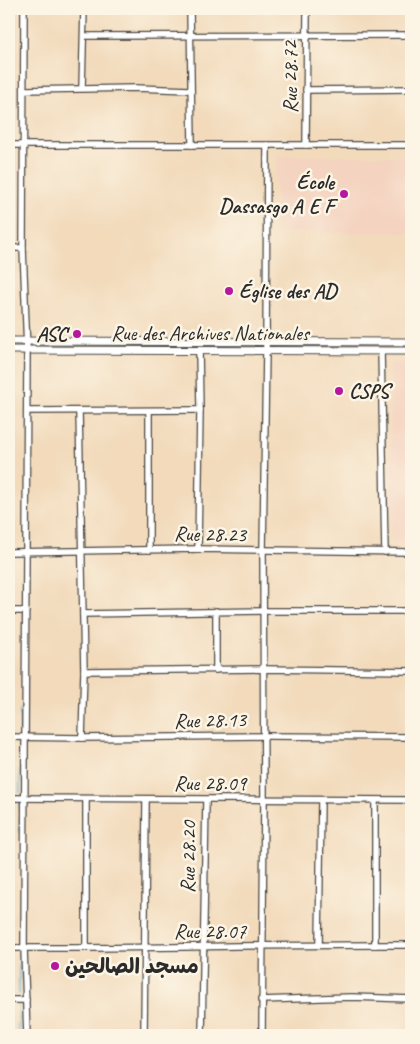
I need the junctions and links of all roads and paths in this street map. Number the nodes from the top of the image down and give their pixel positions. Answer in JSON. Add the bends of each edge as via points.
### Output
{"nodes":[{"id":1,"x":24,"y":9,"type":"edge"},
{"id":2,"x":84,"y":9,"type":"edge"},
{"id":3,"x":190,"y":9,"type":"edge"},
{"id":4,"x":307,"y":9,"type":"edge"},
{"id":5,"x":411,"y":35,"type":"edge"},
{"id":6,"x":84,"y":36,"type":"junction"},
{"id":7,"x":190,"y":36,"type":"junction"},
{"id":8,"x":306,"y":36,"type":"junction"},
{"id":9,"x":82,"y":88,"type":"junction"},
{"id":10,"x":411,"y":89,"type":"edge"},
{"id":11,"x":25,"y":90,"type":"junction"},
{"id":12,"x":190,"y":90,"type":"junction"},
{"id":13,"x":306,"y":90,"type":"junction"},
{"id":14,"x":9,"y":145,"type":"edge"},
{"id":15,"x":24,"y":145,"type":"junction"},
{"id":16,"x":192,"y":145,"type":"junction"},
{"id":17,"x":267,"y":145,"type":"junction"},
{"id":18,"x":306,"y":145,"type":"junction"},
{"id":19,"x":411,"y":145,"type":"edge"},
{"id":20,"x":9,"y":248,"type":"edge"},
{"id":21,"x":23,"y":248,"type":"junction"},
{"id":22,"x":9,"y":341,"type":"edge"},
{"id":23,"x":27,"y":341,"type":"junction"},
{"id":24,"x":266,"y":341,"type":"junction"},
{"id":25,"x":411,"y":342,"type":"edge"},
{"id":26,"x":9,"y":350,"type":"edge"},
{"id":27,"x":27,"y":350,"type":"junction"},
{"id":28,"x":200,"y":350,"type":"junction"},
{"id":29,"x":266,"y":351,"type":"junction"},
{"id":30,"x":381,"y":351,"type":"junction"},
{"id":31,"x":411,"y":351,"type":"edge"},
{"id":32,"x":200,"y":410,"type":"junction"},
{"id":33,"x":27,"y":411,"type":"junction"},
{"id":34,"x":79,"y":411,"type":"junction"},
{"id":35,"x":149,"y":411,"type":"junction"},
{"id":36,"x":198,"y":549,"type":"junction"},
{"id":37,"x":149,"y":550,"type":"junction"},
{"id":38,"x":81,"y":551,"type":"junction"},
{"id":39,"x":263,"y":551,"type":"junction"},
{"id":40,"x":9,"y":552,"type":"edge"},
{"id":41,"x":26,"y":552,"type":"junction"},
{"id":42,"x":385,"y":552,"type":"junction"},
{"id":43,"x":411,"y":552,"type":"edge"},
{"id":44,"x":9,"y":611,"type":"edge"},
{"id":45,"x":26,"y":611,"type":"junction"},
{"id":46,"x":216,"y":611,"type":"junction"},
{"id":47,"x":263,"y":611,"type":"junction"},
{"id":48,"x":411,"y":611,"type":"edge"},
{"id":49,"x":83,"y":614,"type":"junction"},
{"id":50,"x":263,"y":669,"type":"junction"},
{"id":51,"x":216,"y":670,"type":"junction"},
{"id":52,"x":84,"y":671,"type":"junction"},
{"id":53,"x":411,"y":671,"type":"edge"},
{"id":54,"x":9,"y":736,"type":"edge"},
{"id":55,"x":24,"y":736,"type":"junction"},
{"id":56,"x":264,"y":736,"type":"junction"},
{"id":57,"x":411,"y":737,"type":"edge"},
{"id":58,"x":82,"y":738,"type":"junction"},
{"id":59,"x":23,"y":797,"type":"junction"},
{"id":60,"x":9,"y":798,"type":"edge"},
{"id":61,"x":86,"y":799,"type":"junction"},
{"id":62,"x":146,"y":800,"type":"junction"},
{"id":63,"x":206,"y":800,"type":"junction"},
{"id":64,"x":264,"y":800,"type":"junction"},
{"id":65,"x":321,"y":800,"type":"junction"},
{"id":66,"x":411,"y":800,"type":"edge"},
{"id":67,"x":375,"y":801,"type":"junction"},
{"id":68,"x":319,"y":944,"type":"junction"},
{"id":69,"x":375,"y":945,"type":"junction"},
{"id":70,"x":411,"y":945,"type":"edge"},
{"id":71,"x":86,"y":946,"type":"junction"},
{"id":72,"x":144,"y":947,"type":"junction"},
{"id":73,"x":203,"y":947,"type":"junction"},
{"id":74,"x":262,"y":947,"type":"junction"},
{"id":75,"x":9,"y":948,"type":"edge"},
{"id":76,"x":24,"y":948,"type":"junction"},
{"id":77,"x":411,"y":999,"type":"edge"},
{"id":78,"x":9,"y":1000,"type":"edge"},
{"id":79,"x":26,"y":1000,"type":"junction"},
{"id":80,"x":261,"y":1000,"type":"junction"},
{"id":81,"x":27,"y":1035,"type":"edge"},
{"id":82,"x":144,"y":1035,"type":"edge"},
{"id":83,"x":202,"y":1035,"type":"edge"},
{"id":84,"x":262,"y":1035,"type":"edge"}],
"edges":[{"from":1,"to":11,"type":"street"},
{"from":2,"to":6,"type":"street"},
{"from":3,"to":7,"type":"street"},
{"from":4,"to":8,"type":"street","name":"Rue 28.72"},
{"from":5,"to":8,"type":"street"},
{"from":6,"to":7,"type":"street"},
{"from":6,"to":9,"type":"street"},
{"from":7,"to":8,"type":"street"},
{"from":7,"to":12,"type":"street"},
{"from":8,"to":13,"type":"street","name":"Rue 28.72"},
{"from":9,"to":11,"type":"street"},
{"from":9,"to":12,"type":"street"},
{"from":10,"to":13,"type":"street"},
{"from":11,"to":15,"type":"street"},
{"from":12,"to":16,"type":"street"},
{"from":13,"to":18,"type":"street","name":"Rue 28.72"},
{"from":14,"to":15,"type":"street"},
{"from":15,"to":16,"type":"street"},
{"from":15,"to":21,"type":"street"},
{"from":16,"to":17,"type":"street"},
{"from":17,"to":18,"type":"street"},
{"from":17,"to":24,"type":"street"},
{"from":18,"to":19,"type":"street"},
{"from":20,"to":21,"type":"street"},
{"from":21,"to":23,"type":"street"},
{"from":22,"to":23,"type":"street","name":"Rue des Archives Nationales"},
{"from":23,"to":24,"type":"street","name":"Rue des Archives Nationales"},
{"from":23,"to":27,"type":"street"},
{"from":24,"to":25,"type":"street","name":"Rue des Archives Nationales"},
{"from":24,"to":29,"type":"street"},
{"from":26,"to":27,"type":"street","name":"Rue des Archives Nationales"},
{"from":27,"to":28,"type":"street","name":"Rue des Archives Nationales"},
{"from":27,"to":33,"type":"street"},
{"from":28,"to":29,"type":"street","name":"Rue des Archives Nationales"},
{"from":28,"to":32,"type":"street"},
{"from":29,"to":30,"type":"street","name":"Rue des Archives Nationales"},
{"from":29,"to":39,"type":"street"},
{"from":30,"to":31,"type":"street","name":"Rue des Archives Nationales"},
{"from":30,"to":42,"type":"street"},
{"from":32,"to":35,"type":"street"},
{"from":32,"to":36,"type":"street"},
{"from":33,"to":34,"type":"street"},
{"from":33,"to":41,"type":"street"},
{"from":34,"to":35,"type":"street"},
{"from":34,"to":38,"type":"street"},
{"from":35,"to":37,"type":"street"},
{"from":36,"to":37,"type":"street","name":"Rue 28.23"},
{"from":36,"to":39,"type":"street","name":"Rue 28.23"},
{"from":37,"to":38,"type":"street","name":"Rue 28.23"},
{"from":38,"to":41,"type":"street","name":"Rue 28.23"},
{"from":38,"to":49,"type":"street"},
{"from":39,"to":42,"type":"street","name":"Rue 28.23"},
{"from":39,"to":47,"type":"street"},
{"from":40,"to":41,"type":"street","name":"Rue 28.23"},
{"from":41,"to":45,"type":"street"},
{"from":42,"to":43,"type":"street","name":"Rue 28.23"},
{"from":44,"to":45,"type":"street"},
{"from":45,"to":55,"type":"street"},
{"from":46,"to":47,"type":"street"},
{"from":46,"to":49,"type":"street"},
{"from":46,"to":51,"type":"street"},
{"from":47,"to":48,"type":"street"},
{"from":47,"to":50,"type":"street"},
{"from":49,"to":52,"type":"street"},
{"from":50,"to":51,"type":"street"},
{"from":50,"to":53,"type":"street"},
{"from":50,"to":56,"type":"street"},
{"from":51,"to":52,"type":"street"},
{"from":52,"to":58,"type":"street"},
{"from":54,"to":55,"type":"street","name":"Rue 28.13"},
{"from":55,"to":58,"type":"street","name":"Rue 28.13"},
{"from":55,"to":59,"type":"street"},
{"from":56,"to":57,"type":"street","name":"Rue 28.13"},
{"from":56,"to":58,"type":"street","name":"Rue 28.13"},
{"from":56,"to":64,"type":"street"},
{"from":59,"to":60,"type":"street","name":"Rue 28.09"},
{"from":59,"to":61,"type":"street","name":"Rue 28.09"},
{"from":59,"to":76,"type":"street"},
{"from":61,"to":62,"type":"street","name":"Rue 28.09"},
{"from":61,"to":71,"type":"street"},
{"from":62,"to":63,"type":"street","name":"Rue 28.09"},
{"from":62,"to":72,"type":"street"},
{"from":63,"to":64,"type":"street","name":"Rue 28.09"},
{"from":63,"to":73,"type":"street","name":"Rue 28.20"},
{"from":64,"to":65,"type":"street","name":"Rue 28.09"},
{"from":64,"to":74,"type":"street"},
{"from":65,"to":67,"type":"street","name":"Rue 28.09"},
{"from":65,"to":68,"type":"street"},
{"from":66,"to":67,"type":"street","name":"Rue 28.09"},
{"from":67,"to":69,"type":"street"},
{"from":68,"to":69,"type":"street","name":"Rue 28.07"},
{"from":68,"to":74,"type":"street","name":"Rue 28.07"},
{"from":69,"to":70,"type":"street","name":"Rue 28.07"},
{"from":71,"to":72,"type":"street","name":"Rue 28.07"},
{"from":71,"to":76,"type":"street","name":"Rue 28.07"},
{"from":72,"to":73,"type":"street","name":"Rue 28.07"},
{"from":72,"to":82,"type":"street"},
{"from":73,"to":74,"type":"street","name":"Rue 28.07"},
{"from":73,"to":83,"type":"street","name":"Rue 28.20"},
{"from":74,"to":80,"type":"street"},
{"from":75,"to":76,"type":"street","name":"Rue 28.07"},
{"from":76,"to":79,"type":"street"},
{"from":77,"to":80,"type":"street"},
{"from":78,"to":79,"type":"street"},
{"from":79,"to":81,"type":"street"},
{"from":80,"to":84,"type":"street"}]}
